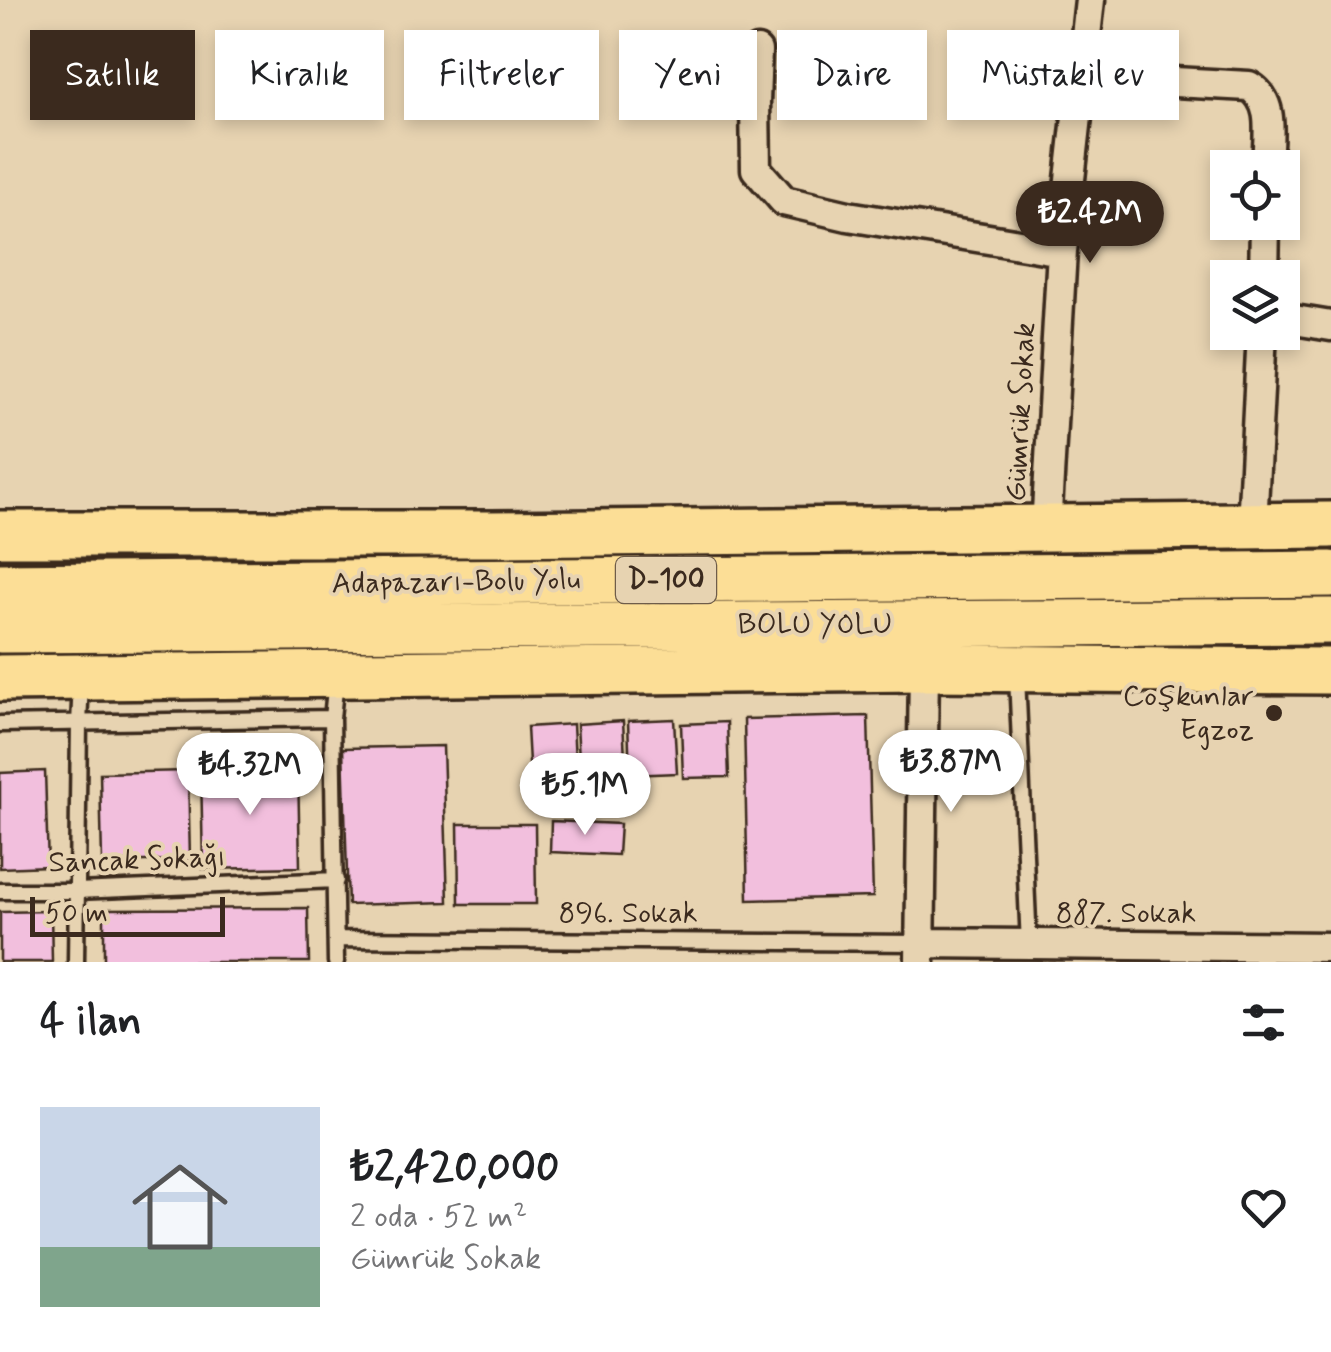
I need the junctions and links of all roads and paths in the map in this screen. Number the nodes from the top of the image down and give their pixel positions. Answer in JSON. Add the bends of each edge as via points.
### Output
{"nodes":[{"id":1,"x":1090,"y":0,"type":"edge"},
{"id":2,"x":1086,"y":30,"type":"edge"},
{"id":3,"x":758,"y":51,"type":"dead end"},
{"id":4,"x":1179,"y":82,"type":"edge"},
{"id":5,"x":1076,"y":120,"type":"edge"},
{"id":6,"x":1267,"y":150,"type":"edge"},
{"id":7,"x":1062,"y":252,"type":"junction"},
{"id":8,"x":1300,"y":321,"type":"edge"},
{"id":9,"x":1331,"y":326,"type":"edge"},
{"id":10,"x":1261,"y":350,"type":"edge"},
{"id":11,"x":1252,"y":526,"type":"junction"},
{"id":12,"x":1331,"y":526,"type":"edge"},
{"id":13,"x":1046,"y":529,"type":"junction"},
{"id":14,"x":0,"y":534,"type":"edge"},
{"id":15,"x":1331,"y":574,"type":"edge"},
{"id":16,"x":0,"y":586,"type":"edge"},
{"id":17,"x":1331,"y":621,"type":"edge"},
{"id":18,"x":0,"y":630,"type":"edge"},
{"id":19,"x":924,"y":668,"type":"junction"},
{"id":20,"x":1017,"y":669,"type":"junction"},
{"id":21,"x":1331,"y":670,"type":"edge"},
{"id":22,"x":82,"y":677,"type":"junction"},
{"id":23,"x":0,"y":678,"type":"edge"},
{"id":24,"x":334,"y":696,"type":"junction"},
{"id":25,"x":0,"y":724,"type":"edge"},
{"id":26,"x":79,"y":724,"type":"junction"},
{"id":27,"x":336,"y":880,"type":"junction"},
{"id":28,"x":0,"y":891,"type":"edge"},
{"id":29,"x":77,"y":891,"type":"junction"},
{"id":30,"x":336,"y":939,"type":"junction"},
{"id":31,"x":1028,"y":945,"type":"junction"},
{"id":32,"x":1331,"y":947,"type":"edge"},
{"id":33,"x":920,"y":952,"type":"edge"},
{"id":34,"x":76,"y":962,"type":"edge"},
{"id":35,"x":336,"y":962,"type":"edge"},
{"id":36,"x":1328,"y":962,"type":"edge"}],
"edges":[{"from":1,"to":2,"type":"street","name":"Gümrük Sokak"},
{"from":3,"to":7,"type":"street","via":[[756,170],[784,201]]},
{"from":4,"to":6,"type":"street","via":[[1249,86],[1268,110]]},
{"from":5,"to":7,"type":"street","name":"Gümrük Sokak"},
{"from":7,"to":13,"type":"street","name":"Gümrük Sokak"},
{"from":8,"to":9,"type":"street"},
{"from":10,"to":11,"type":"street"},
{"from":11,"to":12,"type":"highway"},
{"from":11,"to":13,"type":"highway"},
{"from":13,"to":14,"type":"highway"},
{"from":15,"to":16,"type":"highway","name":"Adapazarı-Bolu Yolu","number":"D-100"},
{"from":17,"to":18,"type":"highway","name":"BOLU YOLU","number":"D-100"},
{"from":19,"to":20,"type":"highway"},
{"from":19,"to":24,"type":"highway"},
{"from":19,"to":33,"type":"street"},
{"from":20,"to":21,"type":"highway"},
{"from":20,"to":31,"type":"lane"},
{"from":22,"to":23,"type":"highway"},
{"from":22,"to":24,"type":"highway"},
{"from":22,"to":26,"type":"lane"},
{"from":24,"to":26,"type":"lane"},
{"from":24,"to":27,"type":"lane"},
{"from":25,"to":26,"type":"lane"},
{"from":26,"to":29,"type":"lane"},
{"from":27,"to":29,"type":"lane","name":"Sancak Sokağı"},
{"from":27,"to":30,"type":"lane"},
{"from":28,"to":29,"type":"lane","name":"Sancak Sokağı"},
{"from":29,"to":34,"type":"lane"},
{"from":30,"to":33,"type":"lane","name":"896. Sokak"},
{"from":30,"to":35,"type":"lane"},
{"from":31,"to":32,"type":"street","name":"887. Sokak"},
{"from":31,"to":33,"type":"street","name":"887. Sokak"},
{"from":32,"to":36,"type":"street"}]}
